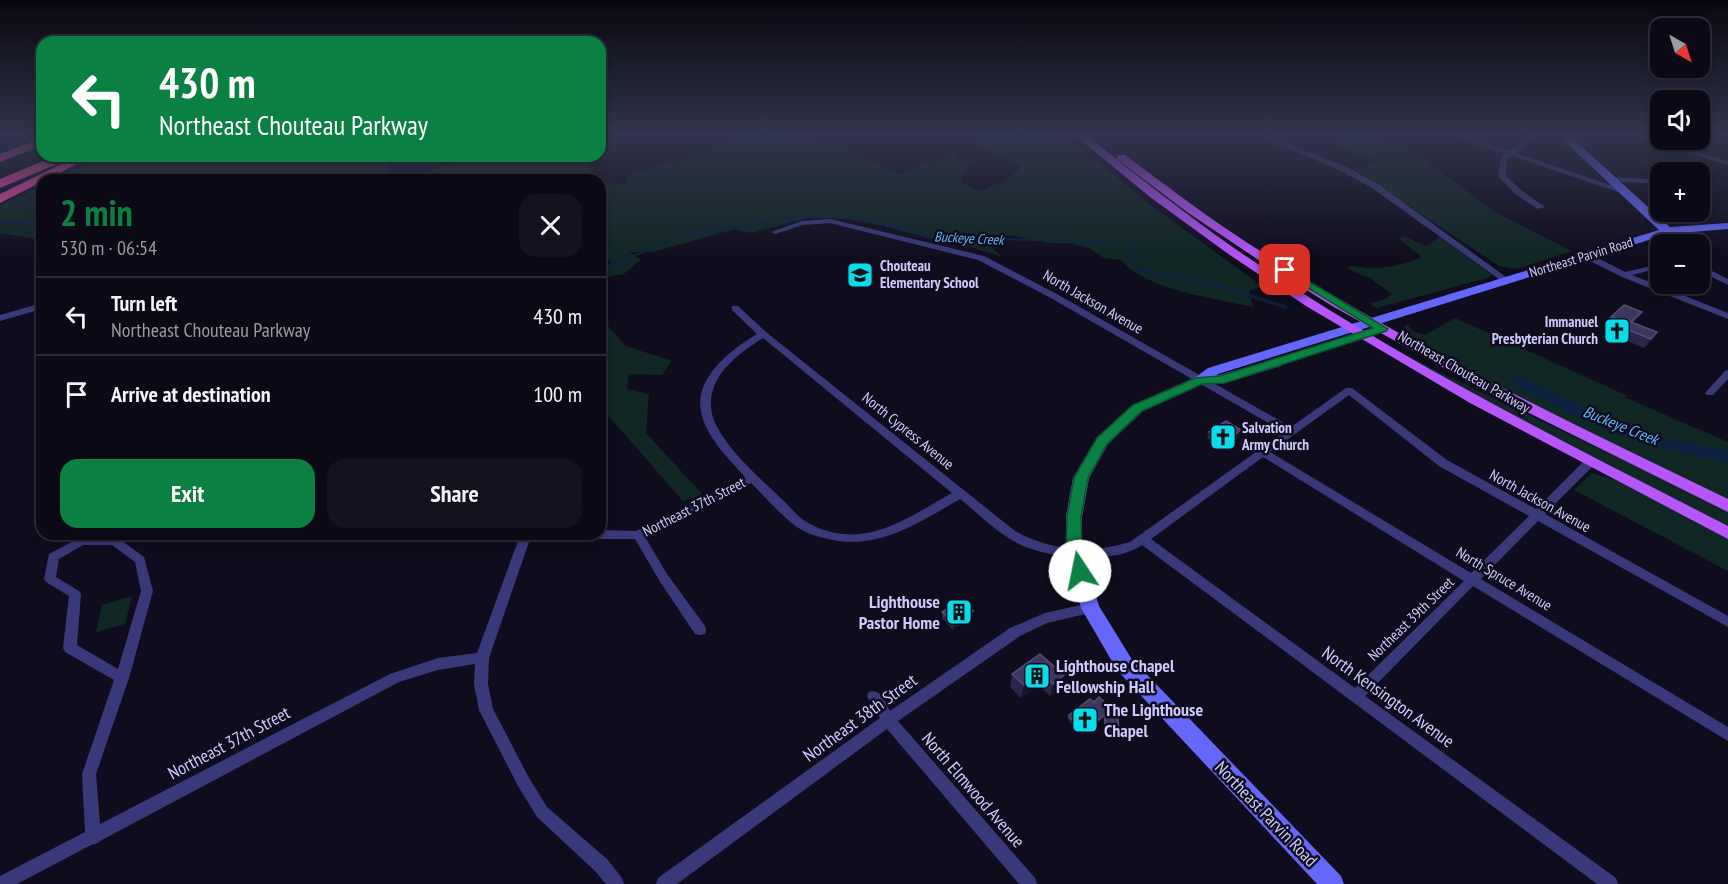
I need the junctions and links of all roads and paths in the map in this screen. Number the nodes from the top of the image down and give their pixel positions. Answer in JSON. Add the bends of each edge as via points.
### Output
{"nodes":[{"id":1,"x":18,"y":176,"type":"edge"},
{"id":2,"x":1131,"y":176,"type":"edge"},
{"id":3,"x":1147,"y":176,"type":"edge"},
{"id":4,"x":1357,"y":176,"type":"edge"},
{"id":5,"x":1502,"y":176,"type":"edge"},
{"id":6,"x":1579,"y":176,"type":"edge"},
{"id":7,"x":1608,"y":176,"type":"edge"},
{"id":8,"x":1611,"y":179,"type":"junction"},
{"id":9,"x":36,"y":181,"type":"edge"},
{"id":10,"x":1650,"y":181,"type":"edge"},
{"id":11,"x":0,"y":184,"type":"edge"},
{"id":12,"x":1621,"y":190,"type":"junction"},
{"id":13,"x":0,"y":199,"type":"edge"},
{"id":14,"x":1541,"y":207,"type":"dead end"},
{"id":15,"x":1728,"y":226,"type":"edge"},
{"id":16,"x":1667,"y":231,"type":"junction"},
{"id":17,"x":775,"y":232,"type":"dead end"},
{"id":18,"x":1669,"y":234,"type":"edge"},
{"id":19,"x":1238,"y":255,"type":"junction"},
{"id":20,"x":1585,"y":255,"type":"junction"},
{"id":21,"x":1650,"y":268,"type":"edge"},
{"id":22,"x":1710,"y":273,"type":"edge"},
{"id":23,"x":1625,"y":274,"type":"junction"},
{"id":24,"x":1506,"y":280,"type":"junction"},
{"id":25,"x":1728,"y":282,"type":"edge"},
{"id":26,"x":36,"y":308,"type":"edge"},
{"id":27,"x":735,"y":308,"type":"dead end"},
{"id":28,"x":1728,"y":316,"type":"edge"},
{"id":29,"x":0,"y":318,"type":"edge"},
{"id":30,"x":1368,"y":329,"type":"junction"},
{"id":31,"x":763,"y":334,"type":"junction"},
{"id":32,"x":1728,"y":373,"type":"edge"},
{"id":33,"x":1201,"y":380,"type":"junction"},
{"id":34,"x":1710,"y":393,"type":"dead end"},
{"id":35,"x":1291,"y":431,"type":"junction"},
{"id":36,"x":1262,"y":452,"type":"junction"},
{"id":37,"x":1590,"y":462,"type":"junction"},
{"id":38,"x":754,"y":477,"type":"junction"},
{"id":39,"x":961,"y":493,"type":"junction"},
{"id":40,"x":1728,"y":506,"type":"edge"},
{"id":41,"x":1536,"y":515,"type":"junction"},
{"id":42,"x":1728,"y":533,"type":"edge"},
{"id":43,"x":606,"y":535,"type":"edge"},
{"id":44,"x":638,"y":535,"type":"junction"},
{"id":45,"x":524,"y":540,"type":"edge"},
{"id":46,"x":1144,"y":540,"type":"junction"},
{"id":47,"x":1074,"y":552,"type":"junction"},
{"id":48,"x":1475,"y":580,"type":"junction"},
{"id":49,"x":1090,"y":608,"type":"junction"},
{"id":50,"x":1728,"y":622,"type":"edge"},
{"id":51,"x":700,"y":630,"type":"dead end"},
{"id":52,"x":483,"y":658,"type":"junction"},
{"id":53,"x":122,"y":678,"type":"junction"},
{"id":54,"x":874,"y":696,"type":"dead end"},
{"id":55,"x":1356,"y":696,"type":"junction"},
{"id":56,"x":888,"y":720,"type":"junction"},
{"id":57,"x":1728,"y":735,"type":"edge"},
{"id":58,"x":93,"y":838,"type":"junction"},
{"id":59,"x":1,"y":884,"type":"edge"},
{"id":60,"x":616,"y":884,"type":"edge"},
{"id":61,"x":664,"y":884,"type":"edge"},
{"id":62,"x":1029,"y":884,"type":"edge"},
{"id":63,"x":1333,"y":884,"type":"edge"},
{"id":64,"x":1610,"y":884,"type":"edge"}],
"edges":[{"from":1,"to":11,"type":"highway"},
{"from":2,"to":19,"type":"main road","name":"Northeast Chouteau Parkway"},
{"from":3,"to":30,"type":"main road","name":"Northeast Chouteau Parkway"},
{"from":4,"to":24,"type":"street"},
{"from":5,"to":14,"type":"street"},
{"from":6,"to":12,"type":"street"},
{"from":7,"to":8,"type":"main road"},
{"from":8,"to":10,"type":"street"},
{"from":8,"to":12,"type":"main road"},
{"from":9,"to":13,"type":"highway"},
{"from":12,"to":16,"type":"main road"},
{"from":15,"to":16,"type":"main road","name":"Northeast Parvin Road"},
{"from":16,"to":18,"type":"street"},
{"from":16,"to":20,"type":"main road","name":"Northeast Parvin Road"},
{"from":17,"to":33,"type":"street","name":"North Jackson Avenue","via":[[802,223],[830,221],[981,258]]},
{"from":19,"to":30,"type":"main road","name":"Northeast Chouteau Parkway"},
{"from":19,"to":30,"type":"main road","via":[[1285,278]]},
{"from":20,"to":23,"type":"street"},
{"from":20,"to":24,"type":"main road","name":"Northeast Parvin Road"},
{"from":21,"to":23,"type":"street"},
{"from":22,"to":25,"type":"street"},
{"from":23,"to":28,"type":"street"},
{"from":24,"to":30,"type":"main road","name":"Northeast Parvin Road"},
{"from":24,"to":30,"type":"main road","name":"Northeast Parvin Road","via":[[1485,293]]},
{"from":26,"to":29,"type":"street"},
{"from":27,"to":31,"type":"street","name":"North Cypress Avenue"},
{"from":30,"to":33,"type":"main road","name":"Northeast Parvin Road","via":[[1221,380]]},
{"from":30,"to":37,"type":"main road","name":"Northeast Chouteau Parkway"},
{"from":30,"to":40,"type":"main road","via":[[1444,373]]},
{"from":31,"to":38,"type":"street","via":[[723,365],[706,397],[711,425],[721,442]]},
{"from":31,"to":39,"type":"street","name":"North Cypress Avenue"},
{"from":32,"to":34,"type":"street"},
{"from":33,"to":35,"type":"street","name":"North Jackson Avenue"},
{"from":33,"to":47,"type":"main road","name":"Northeast Parvin Road","via":[[1137,408],[1102,441],[1081,478],[1074,517]]},
{"from":35,"to":36,"type":"street"},
{"from":35,"to":41,"type":"street","name":"North Jackson Avenue","via":[[1348,390],[1443,463]]},
{"from":36,"to":46,"type":"street"},
{"from":36,"to":48,"type":"street","name":"North Spruce Avenue"},
{"from":37,"to":41,"type":"street","name":"Northeast 39th Street"},
{"from":37,"to":42,"type":"main road","name":"Northeast Chouteau Parkway"},
{"from":38,"to":39,"type":"street","via":[[799,523],[837,538],[885,535]]},
{"from":38,"to":44,"type":"street","name":"Northeast 37th Street"},
{"from":39,"to":47,"type":"street","name":"North Cypress Avenue","via":[[1023,542]]},
{"from":41,"to":48,"type":"street","name":"Northeast 39th Street"},
{"from":41,"to":50,"type":"street","name":"North Jackson Avenue"},
{"from":43,"to":44,"type":"street","name":"Northeast 37th Street"},
{"from":44,"to":51,"type":"street"},
{"from":45,"to":52,"type":"street"},
{"from":46,"to":47,"type":"street","via":[[1113,551]]},
{"from":46,"to":55,"type":"street","name":"North Kensington Avenue"},
{"from":47,"to":49,"type":"main road","name":"Northeast Parvin Road"},
{"from":48,"to":55,"type":"street","name":"Northeast 39th Street"},
{"from":48,"to":57,"type":"street","name":"North Spruce Avenue"},
{"from":49,"to":56,"type":"street","name":"Northeast 38th Street","via":[[1024,627]]},
{"from":49,"to":63,"type":"main road","name":"Northeast Parvin Road","via":[[1124,664]]},
{"from":52,"to":58,"type":"street","name":"Northeast 37th Street","via":[[438,663],[395,678]]},
{"from":52,"to":60,"type":"street","via":[[481,684],[486,710],[523,781],[542,812],[601,865]]},
{"from":53,"to":53,"type":"street","via":[[147,591],[140,560],[114,541],[81,541],[53,557],[50,579],[75,594],[70,648]]},
{"from":53,"to":58,"type":"street","via":[[89,774]]},
{"from":54,"to":56,"type":"street","name":"North Elmwood Avenue"},
{"from":55,"to":64,"type":"street","name":"North Kensington Avenue"},
{"from":56,"to":61,"type":"street","name":"Northeast 38th Street"},
{"from":56,"to":62,"type":"street","name":"North Elmwood Avenue"},
{"from":58,"to":59,"type":"street","name":"Northeast 37th Street"}]}
